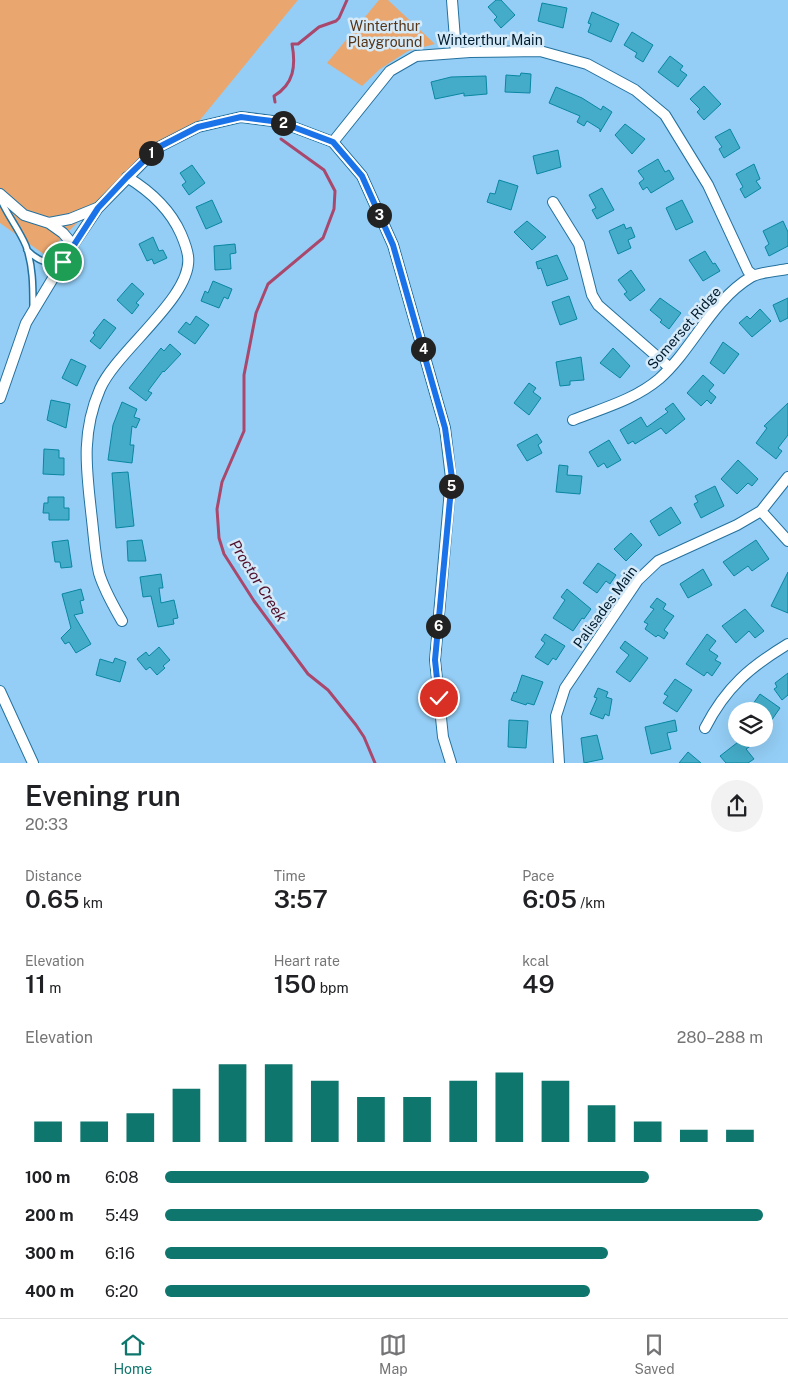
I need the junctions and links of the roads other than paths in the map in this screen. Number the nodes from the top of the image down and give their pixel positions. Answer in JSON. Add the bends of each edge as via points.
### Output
{"nodes":[{"id":1,"x":452,"y":0,"type":"edge"},
{"id":2,"x":456,"y":52,"type":"junction"},
{"id":3,"x":333,"y":142,"type":"junction"},
{"id":4,"x":127,"y":177,"type":"junction"},
{"id":5,"x":0,"y":194,"type":"edge"},
{"id":6,"x":0,"y":198,"type":"edge"},
{"id":7,"x":553,"y":202,"type":"dead end"},
{"id":8,"x":98,"y":208,"type":"junction"},
{"id":9,"x":50,"y":223,"type":"junction"},
{"id":10,"x":73,"y":245,"type":"junction"},
{"id":11,"x":26,"y":249,"type":"junction"},
{"id":12,"x":63,"y":262,"type":"junction"},
{"id":13,"x":788,"y":270,"type":"edge"},
{"id":14,"x":753,"y":275,"type":"junction"},
{"id":15,"x":33,"y":311,"type":"junction"},
{"id":16,"x":669,"y":367,"type":"junction"},
{"id":17,"x":0,"y":398,"type":"edge"},
{"id":18,"x":573,"y":420,"type":"dead end"},
{"id":19,"x":788,"y":477,"type":"edge"},
{"id":20,"x":761,"y":511,"type":"junction"},
{"id":21,"x":788,"y":541,"type":"edge"},
{"id":22,"x":122,"y":621,"type":"dead end"},
{"id":23,"x":788,"y":644,"type":"edge"},
{"id":24,"x":0,"y":691,"type":"edge"},
{"id":25,"x":705,"y":728,"type":"dead end"},
{"id":26,"x":32,"y":763,"type":"edge"},
{"id":27,"x":451,"y":763,"type":"edge"},
{"id":28,"x":559,"y":763,"type":"edge"}],
"edges":[{"from":1,"to":2,"type":"street"},
{"from":2,"to":3,"type":"street","name":"Winterthur Main","via":[[416,56],[390,71]]},
{"from":2,"to":14,"type":"street","name":"Winterthur Main","via":[[540,51],[587,64],[635,90],[665,115],[708,185],[748,272]]},
{"from":3,"to":4,"type":"street","via":[[280,122],[241,117],[198,127],[157,148]]},
{"from":3,"to":27,"type":"street","via":[[362,176],[393,245],[445,428],[452,478],[435,660],[443,736]]},
{"from":4,"to":8,"type":"street"},
{"from":4,"to":22,"type":"street","via":[[142,186],[174,219],[188,256],[186,272],[176,295],[116,364],[101,387],[89,419],[85,453],[97,561],[105,590]]},
{"from":5,"to":9,"type":"street","via":[[24,215]]},
{"from":6,"to":11,"type":"lane"},
{"from":7,"to":16,"type":"street","via":[[579,244],[592,295],[598,305]]},
{"from":8,"to":9,"type":"street"},
{"from":8,"to":10,"type":"street"},
{"from":9,"to":10,"type":"street"},
{"from":10,"to":12,"type":"street"},
{"from":11,"to":12,"type":"lane","via":[[48,263]]},
{"from":11,"to":15,"type":"lane","via":[[34,286]]},
{"from":12,"to":15,"type":"street"},
{"from":13,"to":14,"type":"street"},
{"from":14,"to":16,"type":"street","name":"Somerset Ridge","via":[[720,304]]},
{"from":15,"to":17,"type":"street"},
{"from":16,"to":18,"type":"street","name":"Somerset Ridge","via":[[636,396]]},
{"from":19,"to":20,"type":"street","name":"Palisades Main"},
{"from":20,"to":21,"type":"street"},
{"from":20,"to":28,"type":"street","name":"Palisades Main","via":[[658,561],[638,580],[564,688],[556,716]]},
{"from":23,"to":25,"type":"street","via":[[754,665],[738,680]]},
{"from":24,"to":26,"type":"street"}]}
